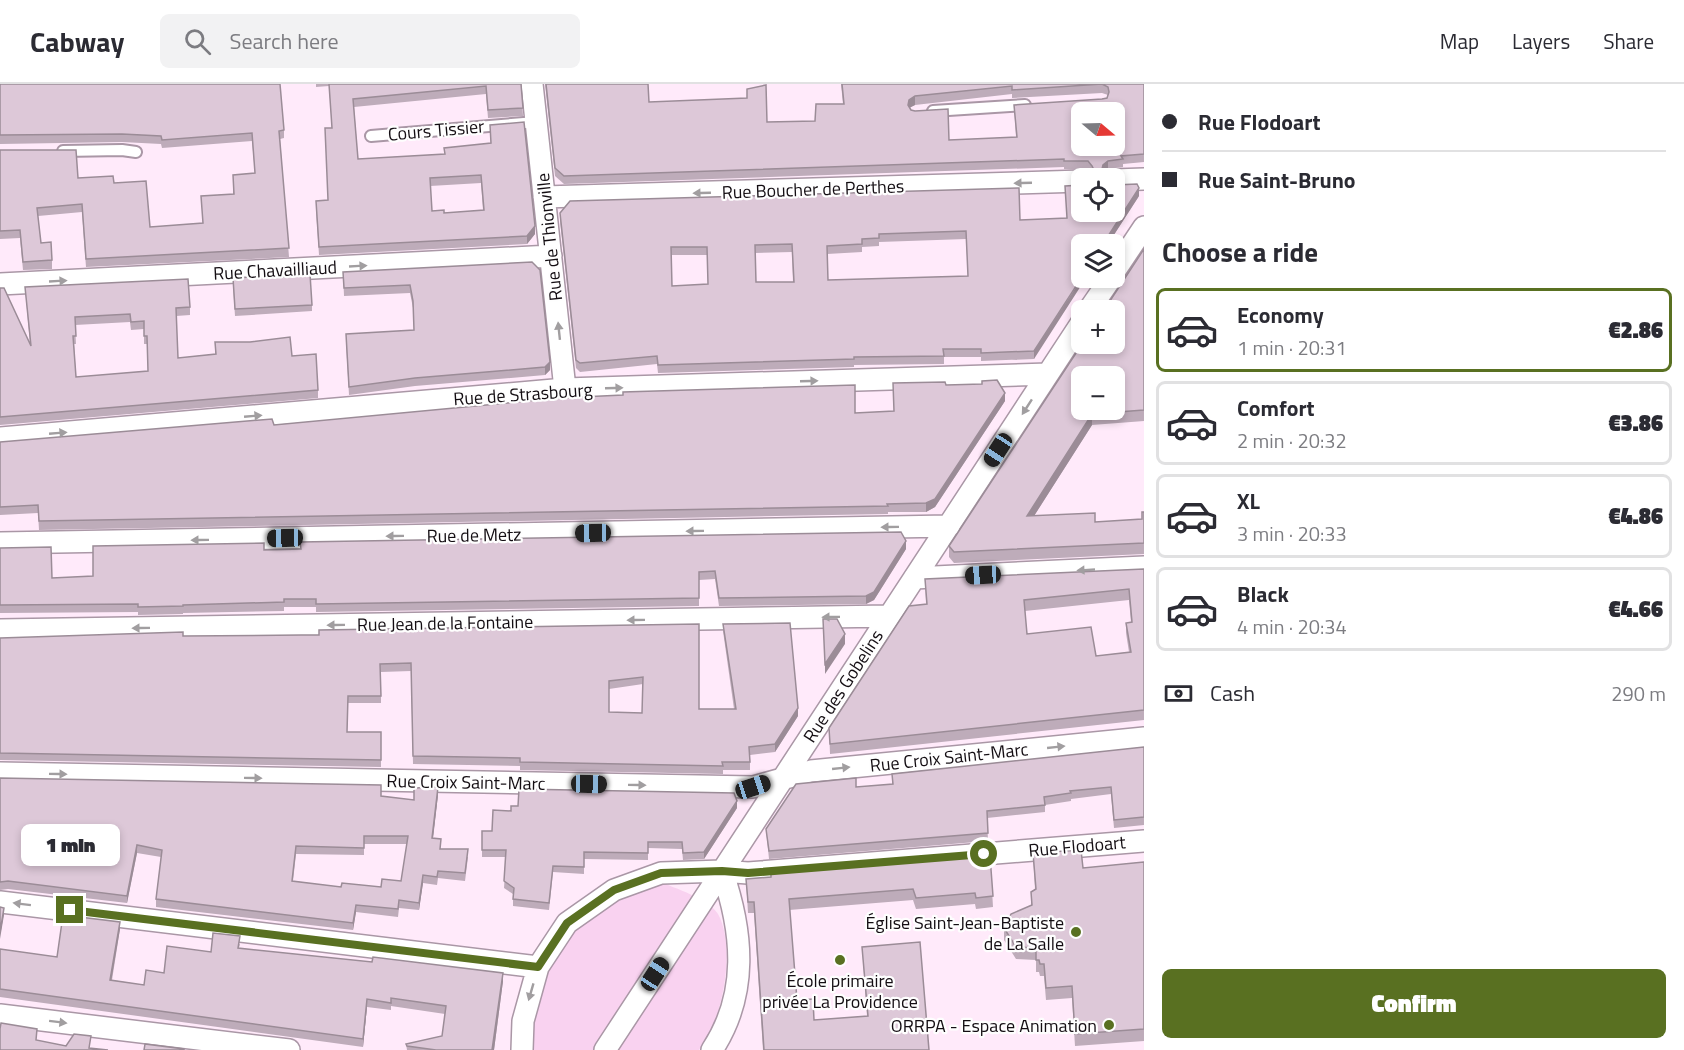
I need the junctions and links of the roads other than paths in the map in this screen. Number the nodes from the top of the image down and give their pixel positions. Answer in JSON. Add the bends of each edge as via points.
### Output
{"nodes":[{"id":1,"x":532,"y":84,"type":"edge"},
{"id":2,"x":1032,"y":104,"type":"edge"},
{"id":3,"x":927,"y":111,"type":"edge"},
{"id":4,"x":536,"y":122,"type":"junction"},
{"id":5,"x":371,"y":136,"type":"dead end"},
{"id":6,"x":56,"y":151,"type":"edge"},
{"id":7,"x":136,"y":152,"type":"dead end"},
{"id":8,"x":1144,"y":179,"type":"edge"},
{"id":9,"x":1125,"y":180,"type":"edge"},
{"id":10,"x":1071,"y":181,"type":"edge"},
{"id":11,"x":544,"y":197,"type":"junction"},
{"id":12,"x":1144,"y":226,"type":"edge"},
{"id":13,"x":1125,"y":255,"type":"edge"},
{"id":14,"x":551,"y":256,"type":"junction"},
{"id":15,"x":0,"y":284,"type":"edge"},
{"id":16,"x":1071,"y":339,"type":"edge"},
{"id":17,"x":1048,"y":374,"type":"junction"},
{"id":18,"x":565,"y":389,"type":"junction"},
{"id":19,"x":0,"y":438,"type":"edge"},
{"id":20,"x":949,"y":526,"type":"junction"},
{"id":21,"x":0,"y":543,"type":"edge"},
{"id":22,"x":1144,"y":567,"type":"edge"},
{"id":23,"x":914,"y":578,"type":"junction"},
{"id":24,"x":890,"y":616,"type":"junction"},
{"id":25,"x":0,"y":630,"type":"edge"},
{"id":26,"x":1144,"y":738,"type":"edge"},
{"id":27,"x":0,"y":773,"type":"edge"},
{"id":28,"x":784,"y":777,"type":"junction"},
{"id":29,"x":1144,"y":841,"type":"edge"},
{"id":30,"x":722,"y":871,"type":"junction"},
{"id":31,"x":0,"y":902,"type":"edge"},
{"id":32,"x":538,"y":967,"type":"junction"},
{"id":33,"x":0,"y":1015,"type":"edge"},
{"id":34,"x":289,"y":1050,"type":"edge"},
{"id":35,"x":522,"y":1050,"type":"edge"},
{"id":36,"x":605,"y":1050,"type":"edge"},
{"id":37,"x":711,"y":1050,"type":"edge"}],
"edges":[{"from":1,"to":4,"type":"street","name":"Rue de Thionville"},
{"from":2,"to":3,"type":"lane"},
{"from":4,"to":5,"type":"lane","name":"Cours Tissier"},
{"from":4,"to":11,"type":"street","name":"Rue de Thionville"},
{"from":6,"to":7,"type":"lane"},
{"from":8,"to":9,"type":"street"},
{"from":10,"to":11,"type":"street","name":"Rue Boucher de Perthes","one_way":true},
{"from":11,"to":14,"type":"street","name":"Rue de Thionville"},
{"from":12,"to":13,"type":"street"},
{"from":15,"to":14,"type":"street","name":"Rue Chavailliaud","one_way":true},
{"from":18,"to":14,"type":"street","name":"Rue de Thionville","one_way":true},
{"from":16,"to":17,"type":"street","name":"Rue des Gobelins"},
{"from":18,"to":17,"type":"street","name":"Rue de Strasbourg","one_way":true},
{"from":17,"to":20,"type":"street","name":"Rue des Gobelins","one_way":true},
{"from":19,"to":18,"type":"street","name":"Rue de Strasbourg","one_way":true},
{"from":20,"to":21,"type":"street","name":"Rue de Metz","one_way":true},
{"from":20,"to":23,"type":"street","name":"Rue des Gobelins"},
{"from":22,"to":23,"type":"street","one_way":true},
{"from":23,"to":24,"type":"street","name":"Rue des Gobelins"},
{"from":24,"to":25,"type":"street","name":"Rue Jean de la Fontaine","one_way":true},
{"from":24,"to":28,"type":"street","name":"Rue des Gobelins"},
{"from":28,"to":26,"type":"street","name":"Rue Croix Saint-Marc","one_way":true,"via":[[811,771]]},
{"from":27,"to":28,"type":"street","name":"Rue Croix Saint-Marc","one_way":true,"via":[[753,787]]},
{"from":28,"to":30,"type":"street","name":"Rue des Gobelins"},
{"from":29,"to":30,"type":"street","name":"Rue Flodoart","via":[[748,873]]},
{"from":30,"to":32,"type":"street","name":"Rue Flodoart","via":[[661,873],[614,890],[567,923]]},
{"from":30,"to":36,"type":"street","name":"Rue des Gobelins"},
{"from":30,"to":37,"type":"street","via":[[733,901],[740,948],[738,981],[723,1032]]},
{"from":32,"to":31,"type":"street","one_way":true},
{"from":32,"to":35,"type":"street","name":"Rue Flodoart","one_way":true,"via":[[523,1021]]},
{"from":33,"to":34,"type":"street","one_way":true}]}
